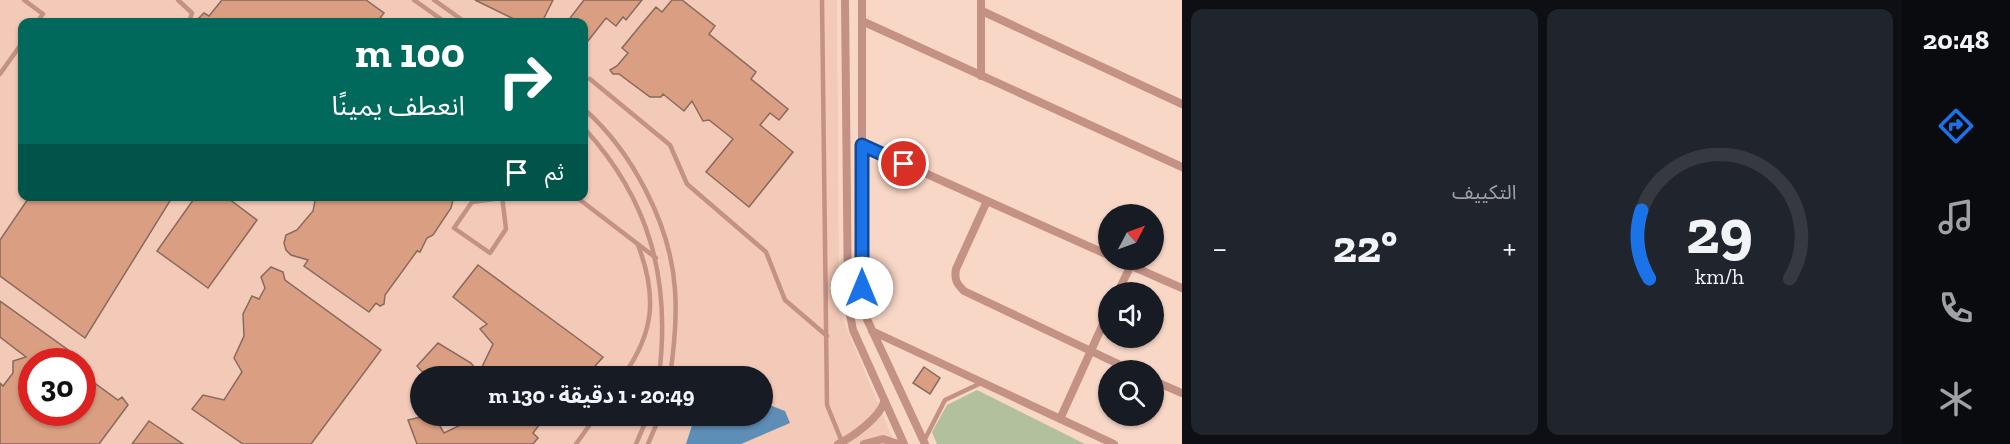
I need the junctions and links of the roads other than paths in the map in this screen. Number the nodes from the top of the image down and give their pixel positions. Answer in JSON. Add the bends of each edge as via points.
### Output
{"nodes":[{"id":1,"x":24,"y":0,"type":"edge"},
{"id":2,"x":178,"y":0,"type":"edge"},
{"id":3,"x":414,"y":0,"type":"edge"},
{"id":4,"x":434,"y":0,"type":"edge"},
{"id":5,"x":822,"y":0,"type":"edge"},
{"id":6,"x":845,"y":0,"type":"edge"},
{"id":7,"x":862,"y":0,"type":"edge"},
{"id":8,"x":981,"y":0,"type":"edge"},
{"id":9,"x":982,"y":11,"type":"junction"},
{"id":10,"x":40,"y":18,"type":"edge"},
{"id":11,"x":190,"y":18,"type":"edge"},
{"id":12,"x":439,"y":18,"type":"edge"},
{"id":13,"x":459,"y":18,"type":"edge"},
{"id":14,"x":862,"y":21,"type":"junction"},
{"id":15,"x":18,"y":49,"type":"edge"},
{"id":16,"x":0,"y":74,"type":"edge"},
{"id":17,"x":981,"y":76,"type":"junction"},
{"id":18,"x":590,"y":79,"type":"dead end"},
{"id":19,"x":1182,"y":104,"type":"edge"},
{"id":20,"x":588,"y":114,"type":"edge"},
{"id":21,"x":588,"y":133,"type":"edge"},
{"id":22,"x":862,"y":145,"type":"junction"},
{"id":23,"x":1182,"y":167,"type":"edge"},
{"id":24,"x":478,"y":201,"type":"edge"},
{"id":25,"x":502,"y":201,"type":"edge"},
{"id":26,"x":581,"y":201,"type":"edge"},
{"id":27,"x":987,"y":201,"type":"junction"},
{"id":28,"x":638,"y":245,"type":"junction"},
{"id":29,"x":1098,"y":251,"type":"edge"},
{"id":30,"x":656,"y":258,"type":"junction"},
{"id":31,"x":1142,"y":270,"type":"edge"},
{"id":32,"x":1182,"y":288,"type":"edge"},
{"id":33,"x":872,"y":331,"type":"junction"},
{"id":34,"x":1098,"y":335,"type":"edge"},
{"id":35,"x":827,"y":336,"type":"junction"},
{"id":36,"x":1091,"y":351,"type":"junction"},
{"id":37,"x":1110,"y":360,"type":"edge"},
{"id":38,"x":630,"y":366,"type":"edge"},
{"id":39,"x":660,"y":366,"type":"edge"},
{"id":40,"x":672,"y":366,"type":"edge"},
{"id":41,"x":984,"y":382,"type":"junction"},
{"id":42,"x":1164,"y":385,"type":"edge"},
{"id":43,"x":1182,"y":393,"type":"edge"},
{"id":44,"x":884,"y":401,"type":"junction"},
{"id":45,"x":1060,"y":419,"type":"junction"},
{"id":46,"x":589,"y":426,"type":"edge"},
{"id":47,"x":644,"y":426,"type":"edge"},
{"id":48,"x":656,"y":426,"type":"edge"},
{"id":49,"x":840,"y":443,"type":"edge"},
{"id":50,"x":924,"y":443,"type":"edge"},
{"id":51,"x":576,"y":444,"type":"edge"},
{"id":52,"x":636,"y":444,"type":"edge"},
{"id":53,"x":648,"y":444,"type":"edge"},
{"id":54,"x":864,"y":444,"type":"edge"},
{"id":55,"x":898,"y":444,"type":"edge"},
{"id":56,"x":904,"y":444,"type":"edge"},
{"id":57,"x":1114,"y":444,"type":"edge"}],
"edges":[{"from":1,"to":10,"type":"lane","via":[[43,14]]},
{"from":2,"to":11,"type":"lane","via":[[192,13]]},
{"from":3,"to":12,"type":"lane"},
{"from":4,"to":13,"type":"lane"},
{"from":5,"to":35,"type":"lane"},
{"from":6,"to":44,"type":"street","via":[[848,304],[853,330]]},
{"from":7,"to":14,"type":"street"},
{"from":8,"to":9,"type":"street"},
{"from":9,"to":17,"type":"street"},
{"from":9,"to":19,"type":"street"},
{"from":14,"to":17,"type":"street"},
{"from":14,"to":22,"type":"street"},
{"from":15,"to":16,"type":"lane"},
{"from":17,"to":23,"type":"street"},
{"from":18,"to":35,"type":"lane","via":[[670,145],[687,184],[766,252],[785,300]]},
{"from":20,"to":40,"type":"lane","via":[[629,163],[660,225],[675,289]]},
{"from":21,"to":30,"type":"lane","via":[[632,193]]},
{"from":22,"to":27,"type":"street"},
{"from":22,"to":33,"type":"street","via":[[862,288],[865,315]]},
{"from":24,"to":25,"type":"lane","via":[[472,202],[454,228],[490,253],[506,229]]},
{"from":26,"to":28,"type":"lane"},
{"from":27,"to":29,"type":"street"},
{"from":27,"to":36,"type":"street","via":[[956,270],[957,284],[964,291]]},
{"from":28,"to":30,"type":"lane"},
{"from":28,"to":38,"type":"lane","via":[[647,269],[650,308],[644,344]]},
{"from":30,"to":39,"type":"lane","via":[[663,323]]},
{"from":31,"to":32,"type":"street"},
{"from":33,"to":41,"type":"street"},
{"from":33,"to":50,"type":"street"},
{"from":34,"to":36,"type":"street"},
{"from":35,"to":49,"type":"lane","via":[[827,405]]},
{"from":36,"to":37,"type":"street"},
{"from":36,"to":45,"type":"street"},
{"from":41,"to":45,"type":"street"},
{"from":41,"to":50,"type":"lane","via":[[945,400]]},
{"from":42,"to":43,"type":"street"},
{"from":44,"to":49,"type":"street","via":[[882,410],[853,437]]},
{"from":44,"to":56,"type":"street"},
{"from":45,"to":57,"type":"street"},
{"from":46,"to":51,"type":"lane"},
{"from":47,"to":52,"type":"lane"},
{"from":48,"to":53,"type":"lane"},
{"from":54,"to":55,"type":"street","via":[[883,439]]}]}
